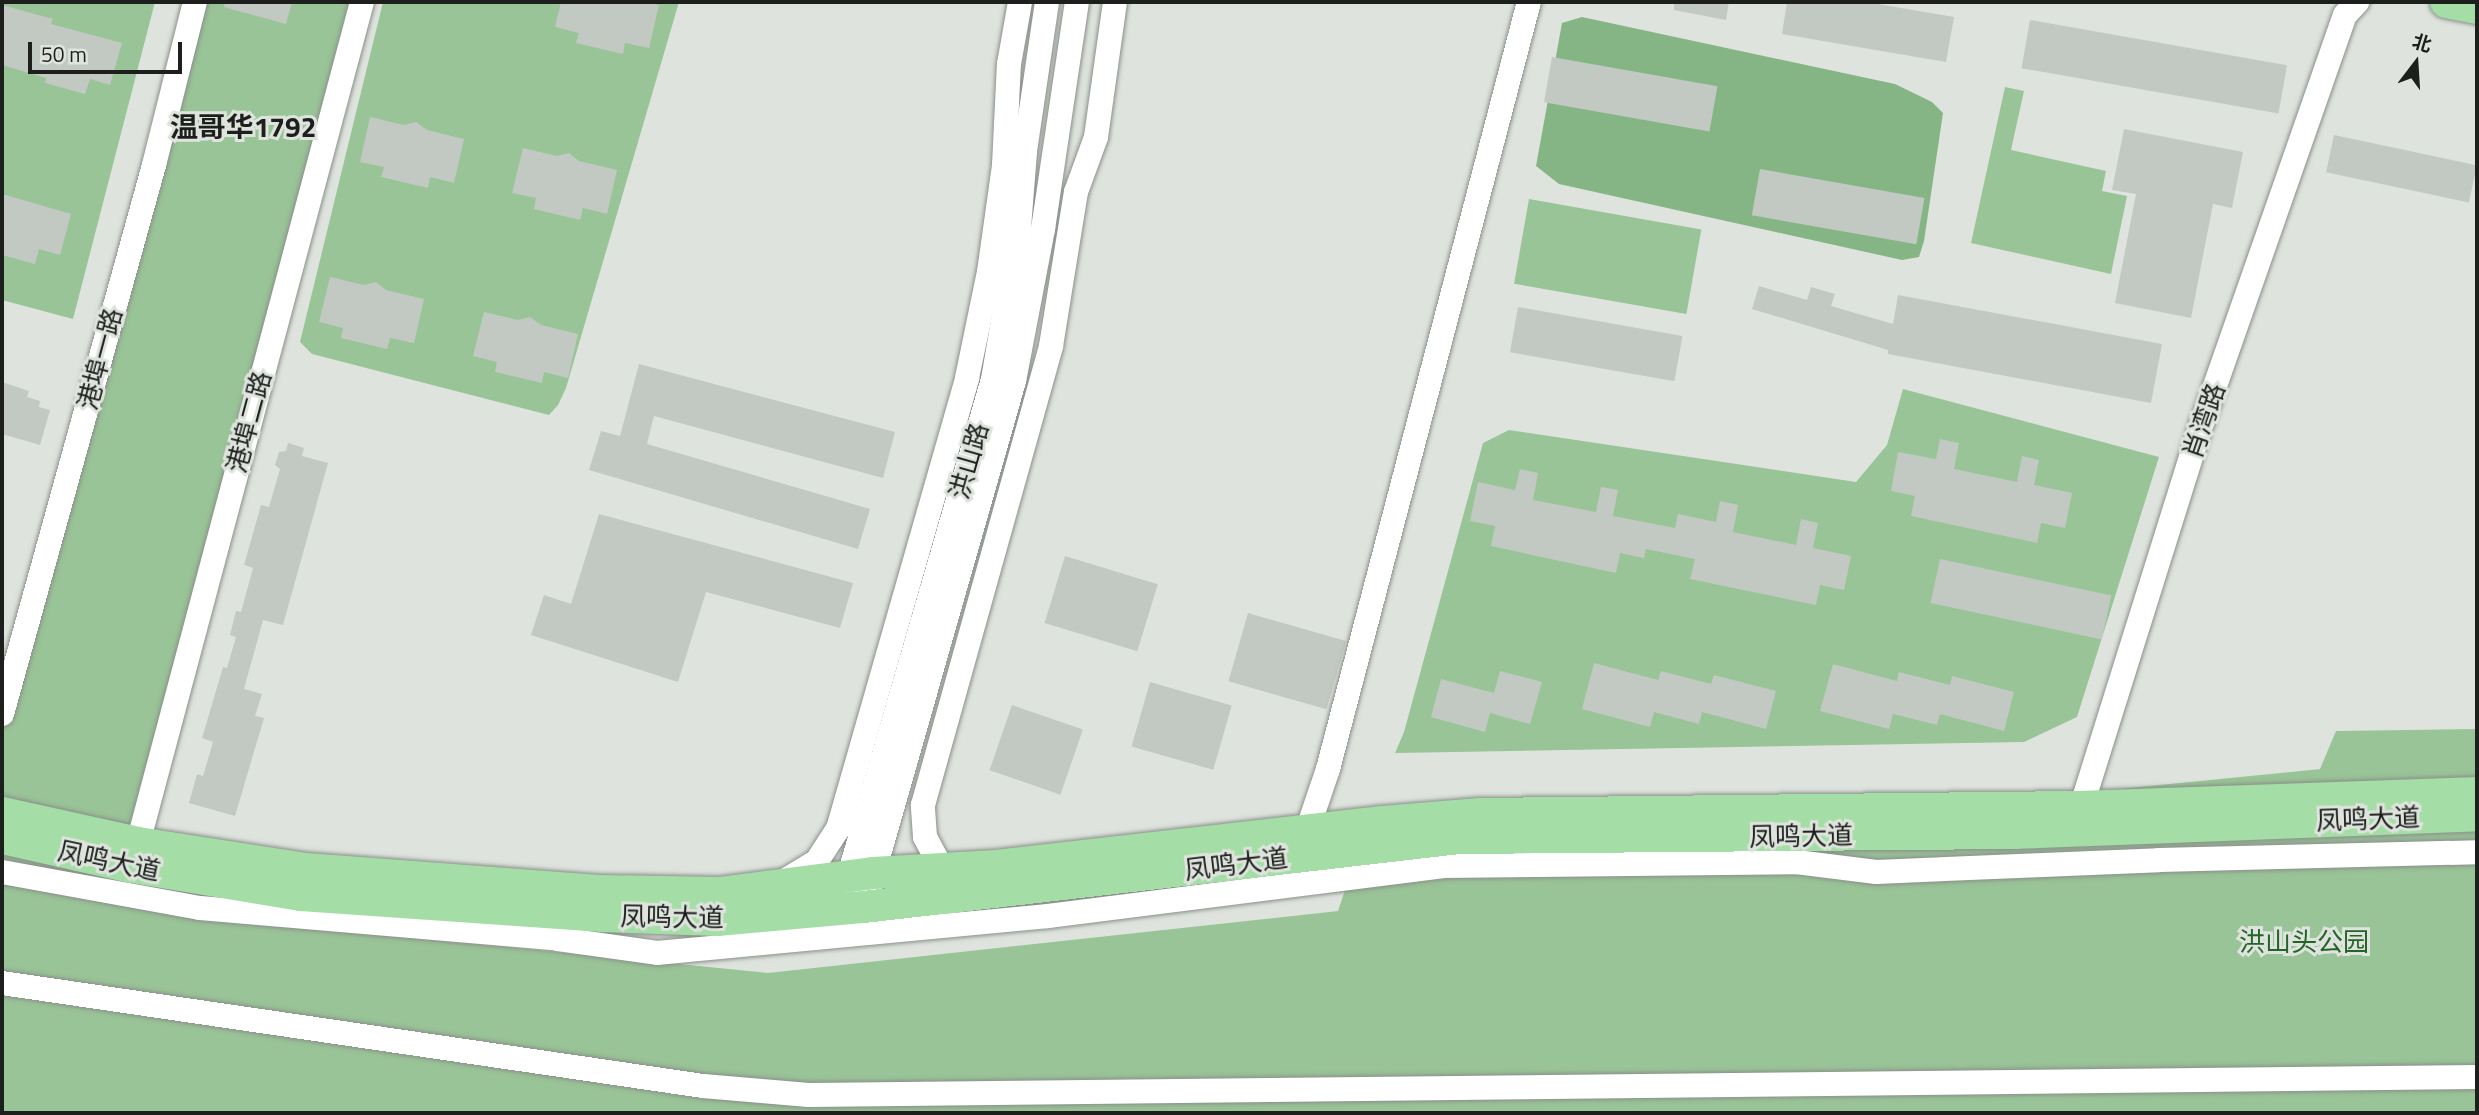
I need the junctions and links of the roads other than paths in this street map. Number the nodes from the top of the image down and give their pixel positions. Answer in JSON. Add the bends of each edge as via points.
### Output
{"nodes":[{"id":1,"x":195,"y":2,"type":"edge"},
{"id":2,"x":362,"y":2,"type":"edge"},
{"id":3,"x":1020,"y":2,"type":"edge"},
{"id":4,"x":1047,"y":2,"type":"edge"},
{"id":5,"x":1077,"y":2,"type":"edge"},
{"id":6,"x":1115,"y":2,"type":"edge"},
{"id":7,"x":1529,"y":2,"type":"edge"},
{"id":8,"x":2446,"y":2,"type":"edge"},
{"id":9,"x":2349,"y":6,"type":"edge"},
{"id":10,"x":2477,"y":8,"type":"edge"},
{"id":11,"x":2,"y":714,"type":"edge"},
{"id":12,"x":2477,"y":793,"type":"edge"},
{"id":13,"x":2,"y":813,"type":"edge"},
{"id":14,"x":2477,"y":815,"type":"edge"},
{"id":15,"x":2077,"y":819,"type":"junction"},
{"id":16,"x":1307,"y":831,"type":"junction"},
{"id":17,"x":2,"y":838,"type":"edge"},
{"id":18,"x":138,"y":843,"type":"junction"},
{"id":19,"x":2477,"y":852,"type":"edge"},
{"id":20,"x":942,"y":869,"type":"junction"},
{"id":21,"x":2,"y":872,"type":"edge"},
{"id":22,"x":861,"y":875,"type":"junction"},
{"id":23,"x":775,"y":886,"type":"junction"},
{"id":24,"x":851,"y":908,"type":"junction"},
{"id":25,"x":2,"y":983,"type":"edge"},
{"id":26,"x":2477,"y":1077,"type":"edge"}],
"edges":[{"from":1,"to":11,"type":"street","name":"港埠一路"},
{"from":2,"to":18,"type":"street","name":"港埠二路"},
{"from":3,"to":23,"type":"street","via":[[1009,64],[1004,165],[993,245],[967,378],[838,830],[817,861]]},
{"from":4,"to":22,"type":"street","name":"洪山路","via":[[1019,228],[993,379]]},
{"from":5,"to":22,"type":"street","name":"洪山路","via":[[1043,229],[1014,381]]},
{"from":6,"to":20,"type":"street","via":[[1096,137],[1076,192],[1051,346],[923,805],[925,838]]},
{"from":7,"to":16,"type":"street","via":[[1328,769]]},
{"from":8,"to":10,"type":"main road"},
{"from":9,"to":15,"type":"street","name":"肖湾路","via":[[2202,423]]},
{"from":12,"to":15,"type":"main road","name":"凤鸣大道"},
{"from":13,"to":18,"type":"main road","name":"凤鸣大道"},
{"from":14,"to":15,"type":"main road","name":"凤鸣大道"},
{"from":15,"to":16,"type":"main road","name":"凤鸣大道","via":[[1480,814]]},
{"from":15,"to":24,"type":"main road","name":"凤鸣大道","via":[[1459,838]]},
{"from":16,"to":20,"type":"main road","name":"凤鸣大道"},
{"from":17,"to":24,"type":"main road","name":"凤鸣大道","via":[[132,867],[301,895],[717,920]]},
{"from":18,"to":23,"type":"main road","name":"凤鸣大道","via":[[306,869],[589,890],[719,893]]},
{"from":19,"to":21,"type":"street","via":[[1877,873],[1796,862],[1442,866],[1048,916],[657,953],[558,939],[200,908]]},
{"from":20,"to":22,"type":"main road","name":"凤鸣大道"},
{"from":22,"to":23,"type":"main road","name":"凤鸣大道"},
{"from":22,"to":24,"type":"street","name":"洪山路"},
{"from":25,"to":26,"type":"street","via":[[703,1086],[809,1095]]}]}
